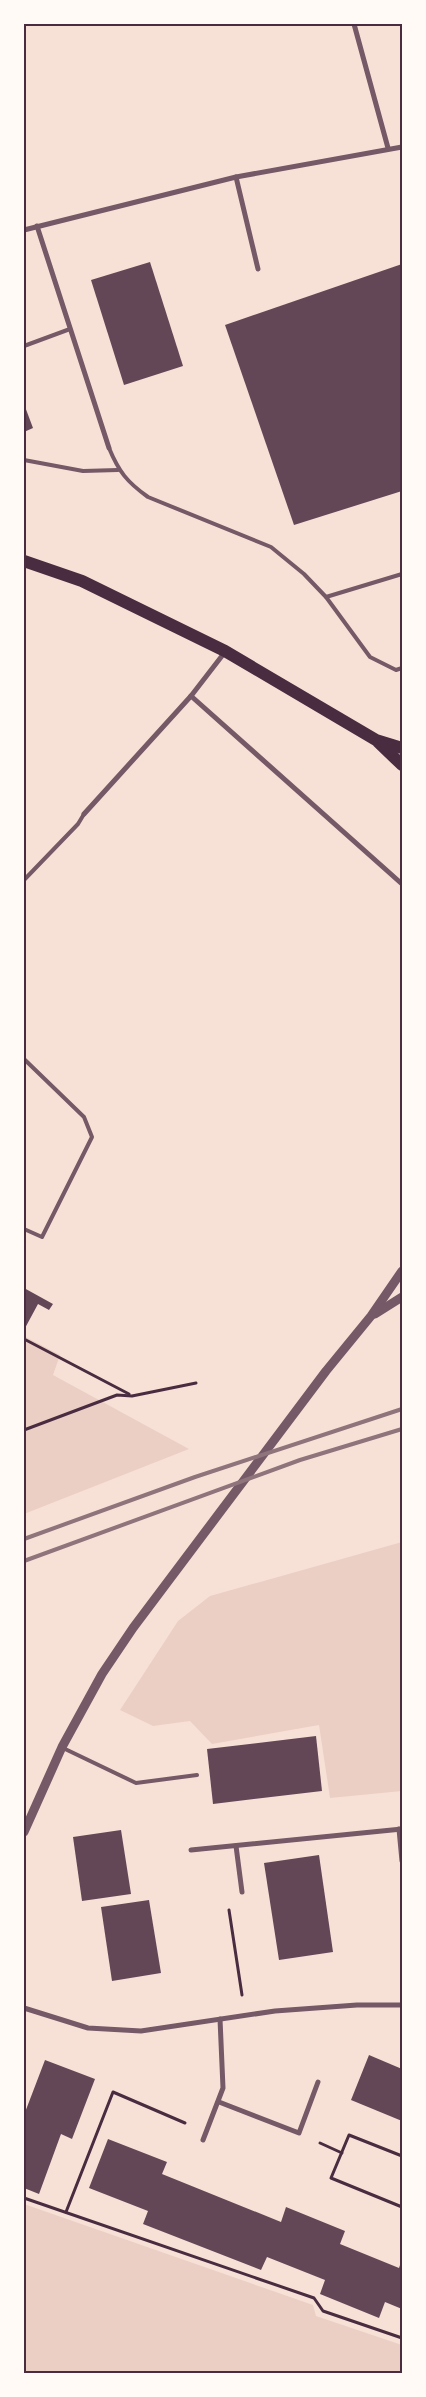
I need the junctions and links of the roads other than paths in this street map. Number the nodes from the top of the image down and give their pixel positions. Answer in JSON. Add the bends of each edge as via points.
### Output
{"nodes":[{"id":1,"x":354,"y":24,"type":"edge"},
{"id":2,"x":402,"y":147,"type":"edge"},
{"id":3,"x":388,"y":148,"type":"junction"},
{"id":4,"x":236,"y":177,"type":"junction"},
{"id":5,"x":37,"y":226,"type":"junction"},
{"id":6,"x":24,"y":230,"type":"edge"},
{"id":7,"x":258,"y":269,"type":"dead end"},
{"id":8,"x":70,"y":329,"type":"junction"},
{"id":9,"x":24,"y":346,"type":"edge"},
{"id":10,"x":109,"y":448,"type":"joint"},
{"id":11,"x":24,"y":460,"type":"edge"},
{"id":12,"x":118,"y":470,"type":"junction"},
{"id":13,"x":24,"y":561,"type":"edge"},
{"id":14,"x":402,"y":574,"type":"edge"},
{"id":15,"x":326,"y":597,"type":"junction"},
{"id":16,"x":225,"y":651,"type":"junction"},
{"id":17,"x":402,"y":668,"type":"edge"},
{"id":18,"x":191,"y":696,"type":"junction"},
{"id":19,"x":376,"y":740,"type":"junction"},
{"id":20,"x":402,"y":748,"type":"edge"},
{"id":21,"x":402,"y":765,"type":"edge"},
{"id":22,"x":84,"y":814,"type":"joint"},
{"id":23,"x":24,"y":880,"type":"edge"},
{"id":24,"x":402,"y":884,"type":"edge"},
{"id":25,"x":24,"y":1059,"type":"edge"},
{"id":26,"x":24,"y":1229,"type":"edge"},
{"id":27,"x":402,"y":1271,"type":"edge"},
{"id":28,"x":402,"y":1297,"type":"edge"},
{"id":29,"x":371,"y":1316,"type":"junction"},
{"id":30,"x":62,"y":1747,"type":"junction"},
{"id":31,"x":197,"y":1775,"type":"dead end"},
{"id":32,"x":401,"y":1829,"type":"edge"},
{"id":33,"x":24,"y":1832,"type":"edge"},
{"id":34,"x":236,"y":1846,"type":"junction"},
{"id":35,"x":191,"y":1850,"type":"dead end"},
{"id":36,"x":402,"y":1861,"type":"edge"},
{"id":37,"x":242,"y":1892,"type":"road end"},
{"id":38,"x":402,"y":2005,"type":"edge"},
{"id":39,"x":24,"y":2008,"type":"edge"},
{"id":40,"x":220,"y":2019,"type":"junction"},
{"id":41,"x":318,"y":2082,"type":"dead end"},
{"id":42,"x":219,"y":2102,"type":"junction"},
{"id":43,"x":203,"y":2140,"type":"dead end"}],
"edges":[{"from":1,"to":3,"type":"street"},
{"from":2,"to":3,"type":"street"},
{"from":3,"to":4,"type":"street"},
{"from":4,"to":5,"type":"street"},
{"from":4,"to":7,"type":"street"},
{"from":5,"to":6,"type":"street"},
{"from":5,"to":8,"type":"street"},
{"from":8,"to":9,"type":"lane"},
{"from":8,"to":10,"type":"street"},
{"from":10,"to":12,"type":"lane"},
{"from":11,"to":12,"type":"lane","via":[[83,471]]},
{"from":12,"to":15,"type":"lane","via":[[148,497],[271,547]]},
{"from":13,"to":16,"type":"main road","via":[[82,581]]},
{"from":14,"to":15,"type":"lane"},
{"from":15,"to":17,"type":"lane","via":[[370,657],[396,670]]},
{"from":16,"to":18,"type":"street"},
{"from":16,"to":19,"type":"main road"},
{"from":18,"to":22,"type":"street"},
{"from":18,"to":24,"type":"street"},
{"from":19,"to":20,"type":"main road"},
{"from":19,"to":21,"type":"main road"},
{"from":22,"to":23,"type":"lane"},
{"from":25,"to":26,"type":"lane","via":[[84,1117],[92,1137],[42,1237]]},
{"from":27,"to":29,"type":"street"},
{"from":28,"to":29,"type":"street"},
{"from":29,"to":30,"type":"street","via":[[133,1628],[102,1674]]},
{"from":30,"to":31,"type":"lane","via":[[136,1783]]},
{"from":30,"to":33,"type":"street"},
{"from":32,"to":34,"type":"street"},
{"from":32,"to":36,"type":"street"},
{"from":34,"to":35,"type":"street"},
{"from":34,"to":37,"type":"street"},
{"from":38,"to":40,"type":"street","via":[[357,2005]]},
{"from":39,"to":40,"type":"street","via":[[88,2028],[114,2030],[141,2031]]},
{"from":40,"to":42,"type":"street","via":[[224,2070]]},
{"from":41,"to":42,"type":"street","via":[[299,2133]]},
{"from":42,"to":43,"type":"street"}]}
